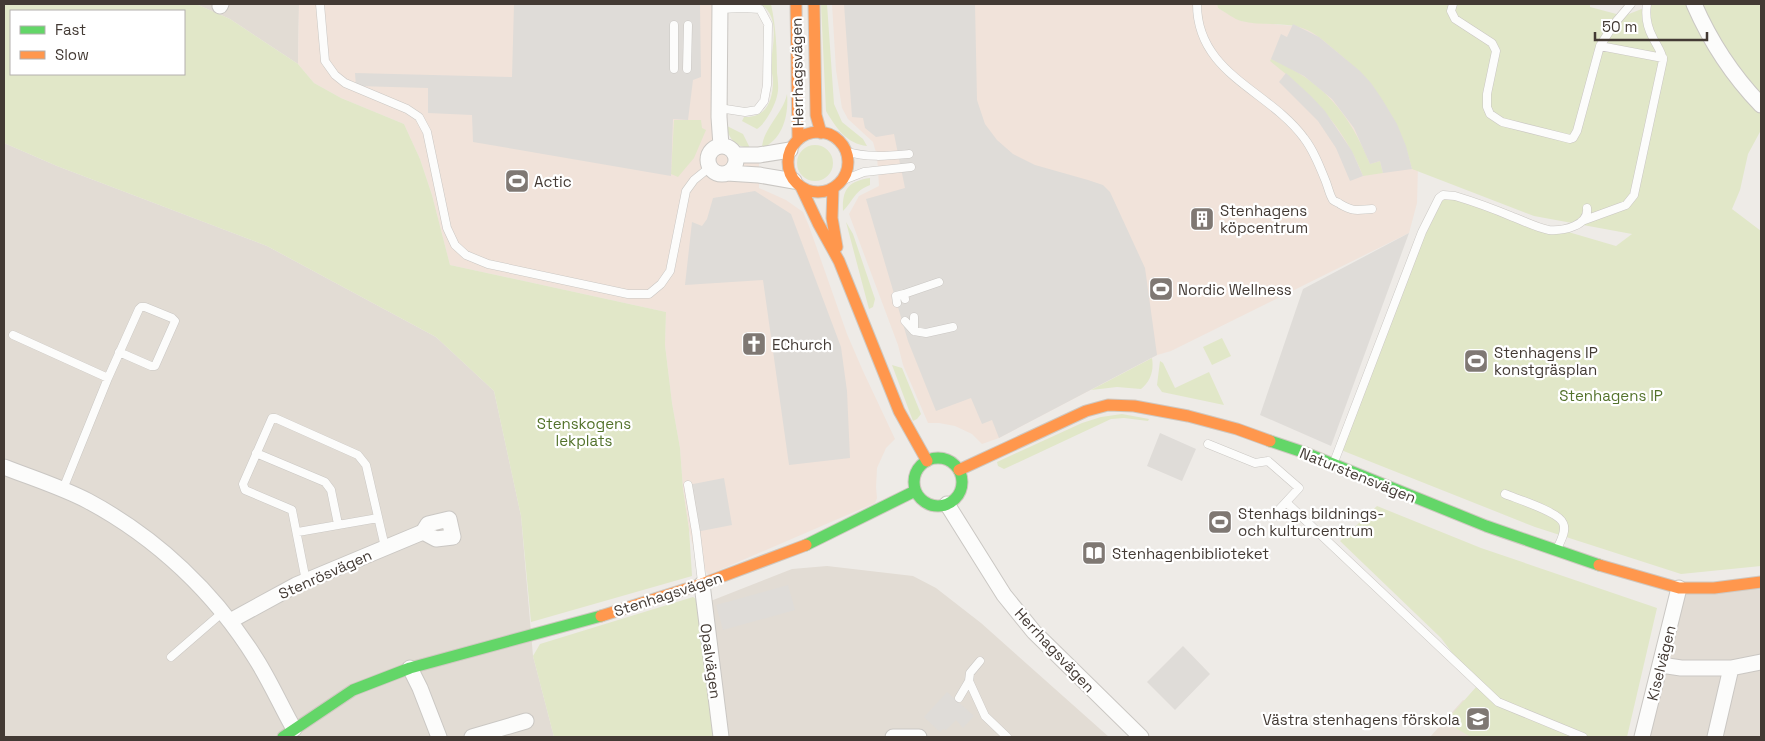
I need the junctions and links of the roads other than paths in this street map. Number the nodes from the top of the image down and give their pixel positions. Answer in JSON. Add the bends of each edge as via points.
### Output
{"nodes":[{"id":1,"x":320,"y":4,"type":"edge"},
{"id":2,"x":796,"y":4,"type":"edge"},
{"id":3,"x":814,"y":4,"type":"edge"},
{"id":4,"x":1197,"y":4,"type":"edge"},
{"id":5,"x":1453,"y":4,"type":"edge"},
{"id":6,"x":1630,"y":4,"type":"edge"},
{"id":7,"x":1646,"y":4,"type":"edge"},
{"id":8,"x":1694,"y":4,"type":"edge"},
{"id":9,"x":720,"y":6,"type":"edge"},
{"id":10,"x":674,"y":25,"type":"dead end"},
{"id":11,"x":688,"y":25,"type":"dead end"},
{"id":12,"x":1600,"y":46,"type":"junction"},
{"id":13,"x":1663,"y":58,"type":"junction"},
{"id":14,"x":674,"y":69,"type":"dead end"},
{"id":15,"x":686,"y":70,"type":"dead end"},
{"id":16,"x":1761,"y":105,"type":"edge"},
{"id":17,"x":719,"y":108,"type":"junction"},
{"id":18,"x":821,"y":133,"type":"junction"},
{"id":19,"x":794,"y":145,"type":"junction"},
{"id":20,"x":721,"y":146,"type":"junction"},
{"id":21,"x":845,"y":151,"type":"junction"},
{"id":22,"x":910,"y":154,"type":"dead end"},
{"id":23,"x":735,"y":155,"type":"junction"},
{"id":24,"x":710,"y":167,"type":"junction"},
{"id":25,"x":911,"y":167,"type":"dead end"},
{"id":26,"x":727,"y":172,"type":"junction"},
{"id":27,"x":798,"y":184,"type":"junction"},
{"id":28,"x":837,"y":184,"type":"junction"},
{"id":29,"x":1586,"y":208,"type":"dead end"},
{"id":30,"x":1372,"y":209,"type":"dead end"},
{"id":31,"x":1581,"y":222,"type":"junction"},
{"id":32,"x":839,"y":260,"type":"junction"},
{"id":33,"x":939,"y":282,"type":"dead end"},
{"id":34,"x":897,"y":303,"type":"dead end"},
{"id":35,"x":914,"y":317,"type":"dead end"},
{"id":36,"x":904,"y":321,"type":"dead end"},
{"id":37,"x":952,"y":326,"type":"dead end"},
{"id":38,"x":914,"y":331,"type":"junction"},
{"id":39,"x":13,"y":335,"type":"dead end"},
{"id":40,"x":119,"y":352,"type":"junction"},
{"id":41,"x":108,"y":378,"type":"junction"},
{"id":42,"x":1208,"y":444,"type":"dead end"},
{"id":43,"x":1271,"y":451,"type":"junction"},
{"id":44,"x":256,"y":453,"type":"junction"},
{"id":45,"x":927,"y":461,"type":"junction"},
{"id":46,"x":1333,"y":464,"type":"junction"},
{"id":47,"x":5,"y":468,"type":"edge"},
{"id":48,"x":959,"y":470,"type":"junction"},
{"id":49,"x":688,"y":485,"type":"dead end"},
{"id":50,"x":63,"y":489,"type":"junction"},
{"id":51,"x":916,"y":491,"type":"junction"},
{"id":52,"x":1505,"y":494,"type":"dead end"},
{"id":53,"x":1286,"y":502,"type":"junction"},
{"id":54,"x":947,"y":504,"type":"junction"},
{"id":55,"x":1275,"y":514,"type":"dead end"},
{"id":56,"x":378,"y":518,"type":"junction"},
{"id":57,"x":338,"y":524,"type":"junction"},
{"id":58,"x":298,"y":532,"type":"junction"},
{"id":59,"x":423,"y":532,"type":"dead end"},
{"id":60,"x":385,"y":547,"type":"junction"},
{"id":61,"x":1556,"y":551,"type":"junction"},
{"id":62,"x":306,"y":580,"type":"junction"},
{"id":63,"x":1761,"y":582,"type":"edge"},
{"id":64,"x":702,"y":584,"type":"junction"},
{"id":65,"x":1679,"y":588,"type":"junction"},
{"id":66,"x":226,"y":617,"type":"junction"},
{"id":67,"x":171,"y":657,"type":"dead end"},
{"id":68,"x":980,"y":661,"type":"dead end"},
{"id":69,"x":1761,"y":662,"type":"edge"},
{"id":70,"x":1661,"y":665,"type":"junction"},
{"id":71,"x":410,"y":668,"type":"junction"},
{"id":72,"x":1731,"y":668,"type":"junction"},
{"id":73,"x":969,"y":681,"type":"junction"},
{"id":74,"x":959,"y":698,"type":"dead end"},
{"id":75,"x":526,"y":721,"type":"dead end"},
{"id":76,"x":289,"y":733,"type":"edge"},
{"id":77,"x":439,"y":737,"type":"edge"},
{"id":78,"x":472,"y":737,"type":"edge"},
{"id":79,"x":721,"y":737,"type":"edge"},
{"id":80,"x":893,"y":737,"type":"edge"},
{"id":81,"x":919,"y":737,"type":"edge"},
{"id":82,"x":1007,"y":737,"type":"edge"},
{"id":83,"x":1141,"y":737,"type":"edge"},
{"id":84,"x":1582,"y":737,"type":"edge"},
{"id":85,"x":1642,"y":737,"type":"edge"},
{"id":86,"x":1715,"y":737,"type":"edge"}],
"edges":[{"from":1,"to":24,"type":"lane","via":[[326,61],[334,75],[407,109],[419,117],[428,132],[447,228],[455,245],[466,256],[488,264],[628,294],[650,294],[670,271],[686,191]]},
{"from":2,"to":19,"type":"street","name":"Herrhagsvägen"},
{"from":3,"to":18,"type":"street","name":"Herrhagsvägen","via":[[816,115]]},
{"from":4,"to":30,"type":"lane","via":[[1202,36],[1212,54],[1226,70],[1287,118],[1305,139],[1334,200],[1352,211]]},
{"from":5,"to":12,"type":"lane","via":[[1451,11],[1455,19],[1492,43],[1496,51],[1487,107],[1490,114],[1502,122],[1573,138]]},
{"from":6,"to":12,"type":"lane"},
{"from":7,"to":13,"type":"lane","via":[[1647,22]]},
{"from":8,"to":16,"type":"street","via":[[1726,64]]},
{"from":9,"to":17,"type":"street"},
{"from":9,"to":17,"type":"lane","via":[[760,9],[768,24],[764,101],[757,110],[745,112]]},
{"from":10,"to":14,"type":"lane"},
{"from":11,"to":15,"type":"lane"},
{"from":12,"to":13,"type":"lane"},
{"from":13,"to":31,"type":"lane","via":[[1634,195],[1626,204]]},
{"from":17,"to":20,"type":"street"},
{"from":18,"to":19,"type":"street","via":[[807,134]]},
{"from":18,"to":21,"type":"street","via":[[837,140]]},
{"from":19,"to":23,"type":"street","via":[[760,155]]},
{"from":19,"to":27,"type":"street","via":[[788,164],[790,174]]},
{"from":20,"to":23,"type":"street","via":[[729,148]]},
{"from":20,"to":24,"type":"street","via":[[709,153]]},
{"from":21,"to":22,"type":"lane","via":[[877,156]]},
{"from":21,"to":28,"type":"street","via":[[846,172]]},
{"from":23,"to":26,"type":"street","via":[[734,166]]},
{"from":24,"to":26,"type":"street","via":[[722,174]]},
{"from":25,"to":28,"type":"lane","via":[[864,172]]},
{"from":26,"to":27,"type":"street"},
{"from":27,"to":28,"type":"street","via":[[810,191],[821,192]]},
{"from":27,"to":32,"type":"street"},
{"from":28,"to":32,"type":"street","via":[[832,218]]},
{"from":29,"to":31,"type":"lane","via":[[1587,213]]},
{"from":31,"to":46,"type":"lane","via":[[1566,229],[1548,230],[1455,196],[1439,198],[1422,232]]},
{"from":32,"to":45,"type":"street","via":[[899,411]]},
{"from":33,"to":34,"type":"lane","via":[[904,297],[896,296]]},
{"from":35,"to":38,"type":"lane"},
{"from":36,"to":38,"type":"lane"},
{"from":37,"to":38,"type":"lane","via":[[926,333]]},
{"from":39,"to":41,"type":"lane"},
{"from":40,"to":40,"type":"lane","via":[[141,307],[175,321],[155,366]]},
{"from":40,"to":41,"type":"lane"},
{"from":41,"to":50,"type":"lane"},
{"from":42,"to":43,"type":"lane","via":[[1255,463]]},
{"from":43,"to":46,"type":"street","name":"Naturstensvägen"},
{"from":43,"to":48,"type":"street","name":"Naturstensvägen","via":[[1238,429],[1134,406],[1108,405],[1086,411]]},
{"from":43,"to":53,"type":"lane","via":[[1299,488]]},
{"from":44,"to":56,"type":"lane","via":[[270,420],[275,418],[358,455],[366,465]]},
{"from":44,"to":57,"type":"lane","via":[[325,482],[331,490]]},
{"from":44,"to":58,"type":"lane","via":[[243,488],[292,510]]},
{"from":45,"to":48,"type":"street","via":[[945,459]]},
{"from":45,"to":51,"type":"street","via":[[916,470]]},
{"from":46,"to":61,"type":"street","name":"Naturstensvägen"},
{"from":47,"to":50,"type":"street"},
{"from":48,"to":54,"type":"street","via":[[958,493]]},
{"from":49,"to":64,"type":"lane"},
{"from":50,"to":66,"type":"street","via":[[147,539],[175,561]]},
{"from":51,"to":54,"type":"street","via":[[932,505]]},
{"from":51,"to":64,"type":"street","name":"Stenhagsvägen","via":[[808,544]]},
{"from":52,"to":61,"type":"lane","via":[[1556,515],[1564,523]]},
{"from":53,"to":55,"type":"lane"},
{"from":53,"to":84,"type":"lane","via":[[1498,702]]},
{"from":54,"to":83,"type":"street","name":"Herrhagsvägen","via":[[1004,594],[1034,632]]},
{"from":56,"to":57,"type":"lane"},
{"from":56,"to":60,"type":"lane"},
{"from":57,"to":58,"type":"lane"},
{"from":58,"to":62,"type":"lane"},
{"from":59,"to":60,"type":"street","name":"Stenrösvägen"},
{"from":60,"to":62,"type":"street","name":"Stenrösvägen"},
{"from":61,"to":65,"type":"street","name":"Naturstensvägen"},
{"from":62,"to":66,"type":"street","name":"Stenrösvägen"},
{"from":63,"to":65,"type":"street","name":"Naturstensvägen","via":[[1714,588]]},
{"from":64,"to":71,"type":"street","name":"Stenhagsvägen","via":[[594,618]]},
{"from":64,"to":79,"type":"street","name":"Opalvägen"},
{"from":65,"to":70,"type":"street","name":"Kiselvägen"},
{"from":66,"to":67,"type":"lane"},
{"from":66,"to":76,"type":"street","via":[[256,660]]},
{"from":68,"to":73,"type":"lane","via":[[970,673]]},
{"from":69,"to":72,"type":"street"},
{"from":70,"to":72,"type":"street"},
{"from":70,"to":85,"type":"street","name":"Kiselvägen"},
{"from":71,"to":76,"type":"street","name":"Stenhagsvägen","via":[[353,690]]},
{"from":71,"to":77,"type":"street"},
{"from":72,"to":86,"type":"street"},
{"from":73,"to":74,"type":"lane"},
{"from":73,"to":82,"type":"lane","via":[[995,731]]},
{"from":75,"to":78,"type":"street"},
{"from":80,"to":81,"type":"street"}]}
